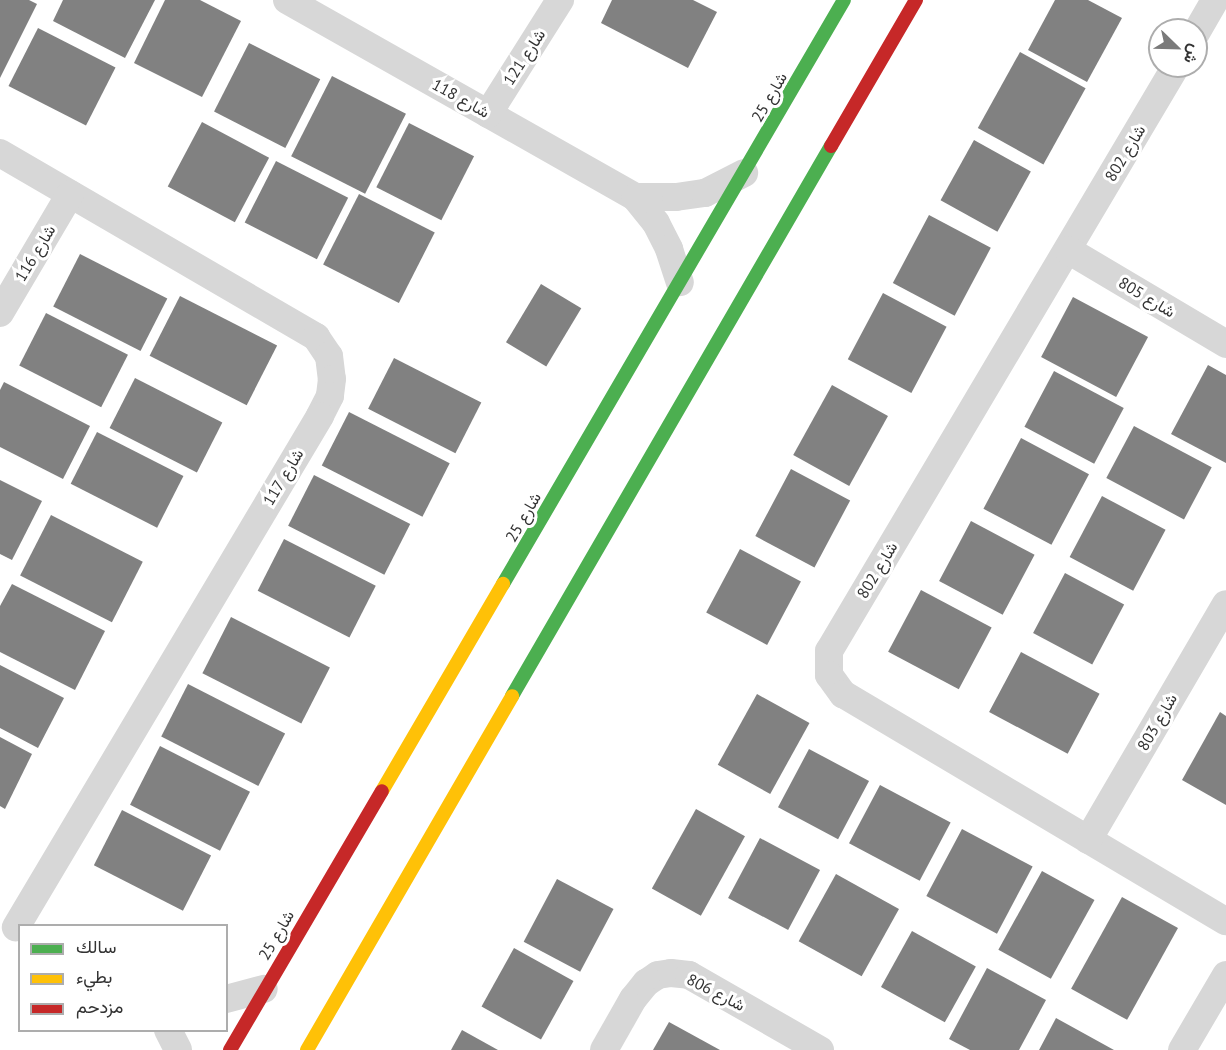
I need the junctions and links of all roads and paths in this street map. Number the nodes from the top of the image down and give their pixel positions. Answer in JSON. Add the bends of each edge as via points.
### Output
{"nodes":[{"id":1,"x":287,"y":0,"type":"edge"},
{"id":2,"x":560,"y":0,"type":"edge"},
{"id":3,"x":844,"y":0,"type":"edge"},
{"id":4,"x":916,"y":0,"type":"edge"},
{"id":5,"x":1215,"y":0,"type":"edge"},
{"id":6,"x":1205,"y":18,"type":"edge"},
{"id":7,"x":1169,"y":78,"type":"edge"},
{"id":8,"x":488,"y":114,"type":"junction"},
{"id":9,"x":0,"y":153,"type":"edge"},
{"id":10,"x":744,"y":173,"type":"junction"},
{"id":11,"x":70,"y":194,"type":"junction"},
{"id":12,"x":635,"y":197,"type":"junction"},
{"id":13,"x":1068,"y":249,"type":"junction"},
{"id":14,"x":680,"y":282,"type":"junction"},
{"id":15,"x":0,"y":313,"type":"edge"},
{"id":16,"x":1226,"y":344,"type":"edge"},
{"id":17,"x":1226,"y":604,"type":"edge"},
{"id":18,"x":1088,"y":840,"type":"junction"},
{"id":19,"x":1226,"y":921,"type":"edge"},
{"id":20,"x":12,"y":924,"type":"edge"},
{"id":21,"x":1226,"y":975,"type":"edge"},
{"id":22,"x":264,"y":989,"type":"junction"},
{"id":23,"x":228,"y":998,"type":"edge"},
{"id":24,"x":169,"y":1032,"type":"edge"},
{"id":25,"x":178,"y":1050,"type":"edge"},
{"id":26,"x":230,"y":1050,"type":"edge"},
{"id":27,"x":307,"y":1050,"type":"edge"},
{"id":28,"x":604,"y":1050,"type":"edge"},
{"id":29,"x":820,"y":1050,"type":"edge"},
{"id":30,"x":1182,"y":1050,"type":"edge"}],
"edges":[{"from":1,"to":8,"type":"street","name":"شارع 118"},
{"from":2,"to":8,"type":"street","name":"شارع 121"},
{"from":3,"to":10,"type":"street","name":"شارع 25"},
{"from":4,"to":27,"type":"street"},
{"from":5,"to":6,"type":"street"},
{"from":7,"to":13,"type":"street","name":"شارع 802"},
{"from":8,"to":12,"type":"street","name":"شارع 118"},
{"from":9,"to":11,"type":"street","name":"شارع 117"},
{"from":10,"to":12,"type":"street","name":"شارع 118","via":[[705,193]]},
{"from":10,"to":14,"type":"street","name":"شارع 25"},
{"from":11,"to":15,"type":"street","name":"شارع 116"},
{"from":11,"to":20,"type":"street","name":"شارع 117","via":[[316,337],[329,356],[332,379],[330,396],[320,416]]},
{"from":12,"to":14,"type":"street","name":"شارع 118","via":[[656,223]]},
{"from":13,"to":16,"type":"street","name":"شارع 805"},
{"from":13,"to":18,"type":"street","name":"شارع 802","via":[[829,651],[829,675],[843,694]]},
{"from":14,"to":22,"type":"street","name":"شارع 25"},
{"from":17,"to":18,"type":"street","name":"شارع 803"},
{"from":18,"to":19,"type":"street","name":"شارع 802"},
{"from":21,"to":30,"type":"street"},
{"from":22,"to":23,"type":"street"},
{"from":22,"to":26,"type":"street","name":"شارع 25"},
{"from":24,"to":25,"type":"street"},
{"from":28,"to":29,"type":"street","name":"شارع 806","via":[[646,984],[658,975],[671,973],[689,975]]}]}
